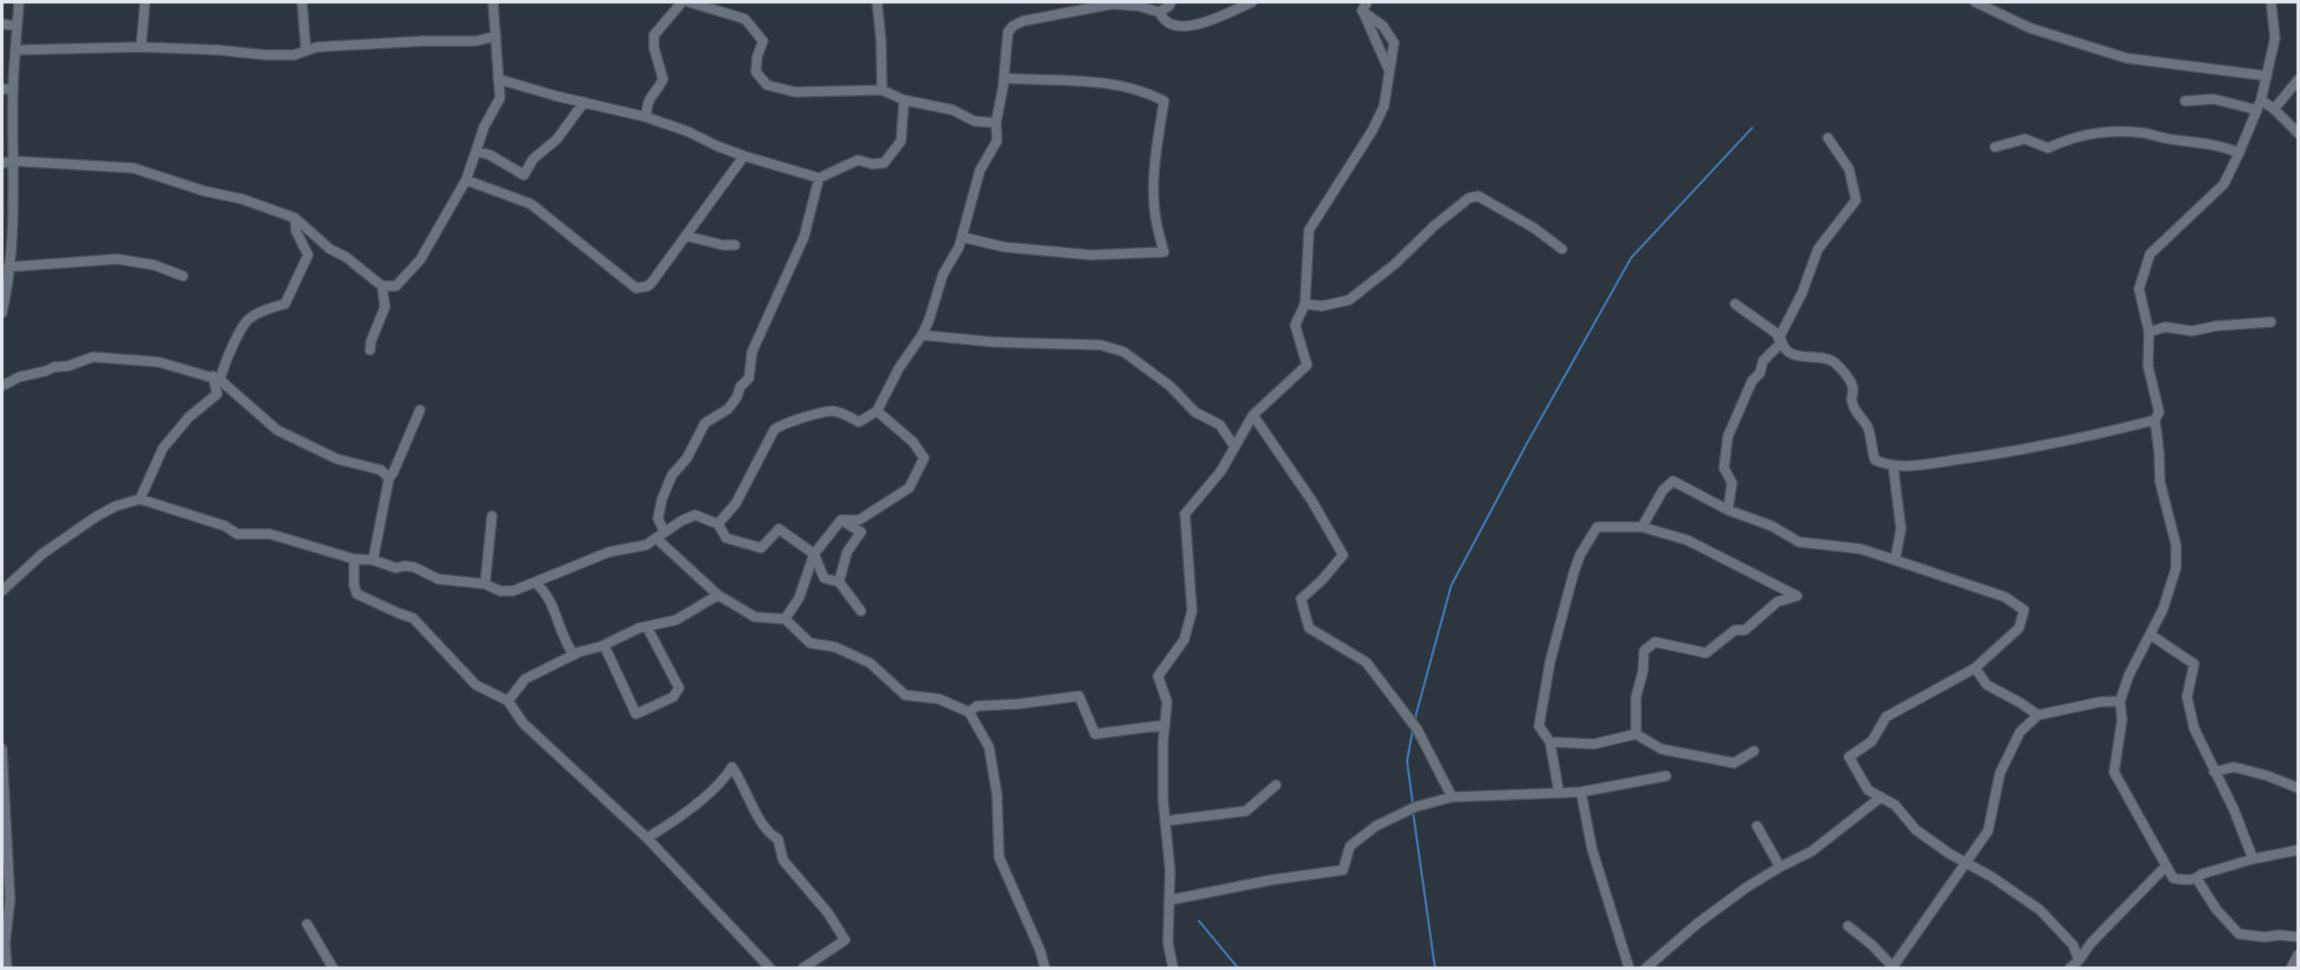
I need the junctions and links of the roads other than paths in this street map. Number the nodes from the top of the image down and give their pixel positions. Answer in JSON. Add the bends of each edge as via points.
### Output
{"nodes":[{"id":1,"x":19,"y":2,"type":"edge"},
{"id":2,"x":145,"y":2,"type":"edge"},
{"id":3,"x":302,"y":2,"type":"edge"},
{"id":4,"x":493,"y":2,"type":"edge"},
{"id":5,"x":682,"y":2,"type":"edge"},
{"id":6,"x":690,"y":2,"type":"edge"},
{"id":7,"x":877,"y":2,"type":"edge"},
{"id":8,"x":1171,"y":2,"type":"edge"},
{"id":9,"x":1252,"y":2,"type":"edge"},
{"id":10,"x":1975,"y":2,"type":"edge"},
{"id":11,"x":2271,"y":2,"type":"edge"},
{"id":12,"x":1365,"y":6,"type":"edge"},
{"id":13,"x":1158,"y":12,"type":"junction"},
{"id":14,"x":2,"y":24,"type":"edge"},
{"id":15,"x":17,"y":26,"type":"junction"},
{"id":16,"x":496,"y":36,"type":"junction"},
{"id":17,"x":141,"y":47,"type":"junction"},
{"id":18,"x":15,"y":50,"type":"junction"},
{"id":19,"x":306,"y":51,"type":"junction"},
{"id":20,"x":1388,"y":70,"type":"junction"},
{"id":21,"x":2267,"y":76,"type":"junction"},
{"id":22,"x":1004,"y":78,"type":"junction"},
{"id":23,"x":498,"y":79,"type":"junction"},
{"id":24,"x":2298,"y":80,"type":"edge"},
{"id":25,"x":2,"y":89,"type":"edge"},
{"id":26,"x":13,"y":89,"type":"junction"},
{"id":27,"x":882,"y":90,"type":"junction"},
{"id":28,"x":904,"y":100,"type":"junction"},
{"id":29,"x":2261,"y":100,"type":"junction"},
{"id":30,"x":2185,"y":101,"type":"dead end"},
{"id":31,"x":584,"y":102,"type":"junction"},
{"id":32,"x":2274,"y":109,"type":"junction"},
{"id":33,"x":2257,"y":110,"type":"junction"},
{"id":34,"x":646,"y":117,"type":"junction"},
{"id":35,"x":996,"y":123,"type":"junction"},
{"id":36,"x":2298,"y":133,"type":"edge"},
{"id":37,"x":1828,"y":138,"type":"dead end"},
{"id":38,"x":1995,"y":147,"type":"dead end"},
{"id":39,"x":476,"y":151,"type":"junction"},
{"id":40,"x":2239,"y":153,"type":"junction"},
{"id":41,"x":744,"y":156,"type":"junction"},
{"id":42,"x":13,"y":161,"type":"junction"},
{"id":43,"x":2,"y":163,"type":"edge"},
{"id":44,"x":820,"y":178,"type":"junction"},
{"id":45,"x":466,"y":180,"type":"junction"},
{"id":46,"x":295,"y":218,"type":"junction"},
{"id":47,"x":7,"y":235,"type":"edge"},
{"id":48,"x":686,"y":236,"type":"junction"},
{"id":49,"x":962,"y":237,"type":"junction"},
{"id":50,"x":735,"y":245,"type":"dead end"},
{"id":51,"x":1562,"y":249,"type":"dead end"},
{"id":52,"x":8,"y":267,"type":"junction"},
{"id":53,"x":183,"y":276,"type":"dead end"},
{"id":54,"x":5,"y":279,"type":"edge"},
{"id":55,"x":382,"y":286,"type":"junction"},
{"id":56,"x":1305,"y":304,"type":"junction"},
{"id":57,"x":1735,"y":304,"type":"dead end"},
{"id":58,"x":2,"y":313,"type":"edge"},
{"id":59,"x":2271,"y":322,"type":"dead end"},
{"id":60,"x":2149,"y":332,"type":"junction"},
{"id":61,"x":922,"y":335,"type":"junction"},
{"id":62,"x":1781,"y":343,"type":"junction"},
{"id":63,"x":370,"y":350,"type":"dead end"},
{"id":64,"x":217,"y":378,"type":"junction"},
{"id":65,"x":2,"y":386,"type":"edge"},
{"id":66,"x":421,"y":410,"type":"dead end"},
{"id":67,"x":877,"y":411,"type":"junction"},
{"id":68,"x":1253,"y":415,"type":"junction"},
{"id":69,"x":2155,"y":419,"type":"junction"},
{"id":70,"x":1234,"y":446,"type":"junction"},
{"id":71,"x":1893,"y":465,"type":"junction"},
{"id":72,"x":389,"y":478,"type":"junction"},
{"id":73,"x":140,"y":499,"type":"junction"},
{"id":74,"x":1728,"y":510,"type":"junction"},
{"id":75,"x":492,"y":516,"type":"dead end"},
{"id":76,"x":841,"y":520,"type":"junction"},
{"id":77,"x":718,"y":524,"type":"junction"},
{"id":78,"x":1642,"y":527,"type":"junction"},
{"id":79,"x":661,"y":536,"type":"junction"},
{"id":80,"x":814,"y":554,"type":"junction"},
{"id":81,"x":354,"y":559,"type":"junction"},
{"id":82,"x":373,"y":560,"type":"junction"},
{"id":83,"x":1895,"y":560,"type":"junction"},
{"id":84,"x":535,"y":582,"type":"junction"},
{"id":85,"x":839,"y":582,"type":"junction"},
{"id":86,"x":485,"y":584,"type":"junction"},
{"id":87,"x":2,"y":591,"type":"edge"},
{"id":88,"x":718,"y":595,"type":"junction"},
{"id":89,"x":861,"y":611,"type":"dead end"},
{"id":90,"x":785,"y":619,"type":"junction"},
{"id":91,"x":647,"y":627,"type":"junction"},
{"id":92,"x":2151,"y":635,"type":"junction"},
{"id":93,"x":604,"y":645,"type":"junction"},
{"id":94,"x":574,"y":654,"type":"junction"},
{"id":95,"x":1975,"y":668,"type":"junction"},
{"id":96,"x":508,"y":701,"type":"junction"},
{"id":97,"x":2120,"y":701,"type":"junction"},
{"id":98,"x":969,"y":712,"type":"junction"},
{"id":99,"x":2038,"y":715,"type":"junction"},
{"id":100,"x":1165,"y":725,"type":"junction"},
{"id":101,"x":1636,"y":734,"type":"junction"},
{"id":102,"x":1550,"y":742,"type":"junction"},
{"id":103,"x":2,"y":750,"type":"edge"},
{"id":104,"x":1754,"y":751,"type":"dead end"},
{"id":105,"x":2214,"y":772,"type":"junction"},
{"id":106,"x":1667,"y":776,"type":"dead end"},
{"id":107,"x":1276,"y":785,"type":"dead end"},
{"id":108,"x":2298,"y":788,"type":"edge"},
{"id":109,"x":1581,"y":792,"type":"junction"},
{"id":110,"x":1559,"y":793,"type":"junction"},
{"id":111,"x":1452,"y":797,"type":"junction"},
{"id":112,"x":1881,"y":797,"type":"junction"},
{"id":113,"x":1165,"y":821,"type":"junction"},
{"id":114,"x":1757,"y":827,"type":"dead end"},
{"id":115,"x":647,"y":838,"type":"junction"},
{"id":116,"x":2298,"y":850,"type":"edge"},
{"id":117,"x":2253,"y":859,"type":"junction"},
{"id":118,"x":4,"y":860,"type":"edge"},
{"id":119,"x":1966,"y":863,"type":"junction"},
{"id":120,"x":2166,"y":866,"type":"junction"},
{"id":121,"x":1780,"y":867,"type":"junction"},
{"id":122,"x":2197,"y":879,"type":"junction"},
{"id":123,"x":1170,"y":900,"type":"junction"},
{"id":124,"x":307,"y":924,"type":"dead end"},
{"id":125,"x":1848,"y":926,"type":"dead end"},
{"id":126,"x":2298,"y":937,"type":"edge"},
{"id":127,"x":2298,"y":955,"type":"edge"},
{"id":128,"x":2079,"y":960,"type":"junction"},
{"id":129,"x":7,"y":968,"type":"edge"},
{"id":130,"x":333,"y":968,"type":"edge"},
{"id":131,"x":770,"y":968,"type":"edge"},
{"id":132,"x":803,"y":968,"type":"edge"},
{"id":133,"x":1045,"y":968,"type":"edge"},
{"id":134,"x":1173,"y":968,"type":"edge"},
{"id":135,"x":1629,"y":968,"type":"edge"},
{"id":136,"x":1646,"y":968,"type":"edge"},
{"id":137,"x":1892,"y":968,"type":"edge"},
{"id":138,"x":2070,"y":968,"type":"edge"},
{"id":139,"x":2291,"y":968,"type":"edge"}],
"edges":[{"from":1,"to":15,"type":"street"},
{"from":2,"to":17,"type":"street"},
{"from":3,"to":19,"type":"street"},
{"from":4,"to":16,"type":"street"},
{"from":5,"to":34,"type":"street","via":[[654,35],[663,79],[649,97]]},
{"from":6,"to":27,"type":"street","via":[[745,19],[763,41],[756,72],[767,85],[795,92]]},
{"from":7,"to":27,"type":"street"},
{"from":8,"to":13,"type":"street"},
{"from":9,"to":13,"type":"street","via":[[1196,24],[1174,25]]},
{"from":10,"to":21,"type":"street","via":[[2031,28],[2126,58]]},
{"from":11,"to":21,"type":"street","via":[[2275,38]]},
{"from":12,"to":20,"type":"street"},
{"from":12,"to":20,"type":"street","via":[[1394,43]]},
{"from":13,"to":22,"type":"street","via":[[1112,4],[1023,21],[1008,32]]},
{"from":14,"to":15,"type":"street"},
{"from":15,"to":18,"type":"street"},
{"from":16,"to":19,"type":"street"},
{"from":16,"to":23,"type":"street"},
{"from":17,"to":18,"type":"street"},
{"from":17,"to":19,"type":"street","via":[[266,55]]},
{"from":18,"to":26,"type":"street"},
{"from":20,"to":56,"type":"street","via":[[1384,106],[1372,131],[1309,230]]},
{"from":21,"to":29,"type":"street"},
{"from":22,"to":35,"type":"street"},
{"from":22,"to":49,"type":"street","via":[[1077,79],[1143,90],[1164,101],[1154,199],[1164,252],[1091,255],[1004,247]]},
{"from":23,"to":31,"type":"street"},
{"from":23,"to":39,"type":"street","via":[[500,97]]},
{"from":24,"to":32,"type":"street"},
{"from":25,"to":26,"type":"street"},
{"from":26,"to":42,"type":"street"},
{"from":27,"to":28,"type":"street"},
{"from":28,"to":35,"type":"street"},
{"from":28,"to":44,"type":"street","via":[[901,141],[884,163],[858,160]]},
{"from":29,"to":32,"type":"street"},
{"from":29,"to":33,"type":"street"},
{"from":30,"to":33,"type":"street","via":[[2214,99]]},
{"from":31,"to":34,"type":"street"},
{"from":31,"to":39,"type":"street","via":[[524,175]]},
{"from":32,"to":36,"type":"street"},
{"from":33,"to":40,"type":"street"},
{"from":34,"to":41,"type":"street"},
{"from":35,"to":49,"type":"street","via":[[997,141],[980,170]]},
{"from":37,"to":62,"type":"street","via":[[1849,169],[1856,200],[1818,249],[1783,327]]},
{"from":38,"to":40,"type":"street","via":[[2025,139],[2048,148],[2092,132],[2112,131],[2222,145]]},
{"from":39,"to":45,"type":"street"},
{"from":40,"to":60,"type":"street","via":[[2224,184],[2150,254],[2139,289]]},
{"from":41,"to":44,"type":"street"},
{"from":41,"to":48,"type":"street"},
{"from":42,"to":43,"type":"street"},
{"from":42,"to":46,"type":"street","via":[[141,170]]},
{"from":42,"to":47,"type":"street"},
{"from":44,"to":79,"type":"street","via":[[804,237],[752,352],[749,378],[728,410],[705,423],[687,458],[671,475],[658,518]]},
{"from":45,"to":48,"type":"street","via":[[531,204],[636,288],[652,282]]},
{"from":45,"to":55,"type":"street","via":[[409,275],[396,286]]},
{"from":46,"to":55,"type":"street"},
{"from":46,"to":64,"type":"street","via":[[307,255],[296,285],[285,304],[246,321]]},
{"from":47,"to":52,"type":"street"},
{"from":48,"to":50,"type":"street"},
{"from":49,"to":61,"type":"street","via":[[943,274]]},
{"from":51,"to":56,"type":"street","via":[[1478,196],[1434,226],[1349,300],[1322,306]]},
{"from":52,"to":53,"type":"street","via":[[117,259]]},
{"from":52,"to":54,"type":"street"},
{"from":54,"to":58,"type":"street"},
{"from":55,"to":63,"type":"street","via":[[385,307]]},
{"from":56,"to":68,"type":"street","via":[[1295,325],[1307,365]]},
{"from":57,"to":62,"type":"street","via":[[1776,333]]},
{"from":59,"to":60,"type":"street","via":[[2192,331],[2165,327]]},
{"from":60,"to":69,"type":"street","via":[[2148,366],[2159,412]]},
{"from":61,"to":67,"type":"street"},
{"from":61,"to":70,"type":"street","via":[[1101,345],[1124,352],[1170,386],[1195,412],[1220,425]]},
{"from":62,"to":71,"type":"street","via":[[1797,356],[1829,360],[1846,375],[1853,389],[1854,408],[1869,430],[1875,460]]},
{"from":62,"to":74,"type":"street","via":[[1763,361],[1728,436],[1724,468],[1732,482]]},
{"from":64,"to":65,"type":"street","via":[[159,362],[93,358],[19,377]]},
{"from":64,"to":72,"type":"street","via":[[277,430],[337,459],[381,470]]},
{"from":64,"to":73,"type":"street","via":[[217,394],[189,417],[163,448]]},
{"from":66,"to":72,"type":"street"},
{"from":67,"to":76,"type":"street","via":[[913,442],[924,458],[909,488],[859,520]]},
{"from":67,"to":77,"type":"street","via":[[859,422],[836,411],[778,426],[736,503]]},
{"from":68,"to":70,"type":"street"},
{"from":68,"to":111,"type":"street","via":[[1343,555],[1301,599],[1309,628],[1366,662],[1414,726]]},
{"from":69,"to":71,"type":"street","via":[[1997,455]]},
{"from":69,"to":92,"type":"street","via":[[2160,482],[2176,545],[2176,568]]},
{"from":70,"to":100,"type":"street","via":[[1221,471],[1185,514],[1192,611],[1184,640],[1158,676],[1167,702]]},
{"from":71,"to":83,"type":"street","via":[[1901,529]]},
{"from":72,"to":82,"type":"street"},
{"from":73,"to":81,"type":"street","via":[[237,534],[270,534]]},
{"from":73,"to":87,"type":"street","via":[[97,516],[42,554]]},
{"from":74,"to":78,"type":"street","via":[[1673,481]]},
{"from":74,"to":83,"type":"street","via":[[1773,526],[1799,542],[1861,549]]},
{"from":75,"to":86,"type":"street"},
{"from":76,"to":80,"type":"street"},
{"from":76,"to":85,"type":"street","via":[[861,532],[848,552]]},
{"from":77,"to":79,"type":"street","via":[[695,515]]},
{"from":77,"to":80,"type":"street","via":[[726,538],[761,548],[779,529]]},
{"from":78,"to":101,"type":"street","via":[[1687,540],[1797,596],[1777,602],[1745,631],[1734,630],[1706,653],[1655,642],[1644,651],[1636,696]]},
{"from":78,"to":102,"type":"street","via":[[1597,527],[1580,555],[1550,662],[1539,726]]},
{"from":79,"to":84,"type":"street"},
{"from":79,"to":88,"type":"street"},
{"from":80,"to":85,"type":"street","via":[[824,578]]},
{"from":80,"to":90,"type":"street","via":[[799,598]]},
{"from":81,"to":82,"type":"street"},
{"from":81,"to":96,"type":"street","via":[[357,594],[413,618],[476,685]]},
{"from":82,"to":86,"type":"street","via":[[414,568],[438,579]]},
{"from":83,"to":95,"type":"street","via":[[2005,597],[2024,610],[2019,628]]},
{"from":84,"to":86,"type":"street","via":[[500,591]]},
{"from":84,"to":94,"type":"street","via":[[553,604],[565,644]]},
{"from":85,"to":89,"type":"street"},
{"from":88,"to":90,"type":"street","via":[[755,617]]},
{"from":88,"to":91,"type":"street","via":[[676,620]]},
{"from":90,"to":98,"type":"street","via":[[810,643],[835,647],[870,663],[905,695],[939,699]]},
{"from":91,"to":93,"type":"street"},
{"from":91,"to":93,"type":"street","via":[[678,688],[673,697],[636,714]]},
{"from":92,"to":97,"type":"street"},
{"from":92,"to":105,"type":"street","via":[[2194,664],[2188,697],[2194,728]]},
{"from":93,"to":94,"type":"street"},
{"from":94,"to":96,"type":"street","via":[[525,679]]},
{"from":95,"to":99,"type":"street","via":[[1987,685]]},
{"from":95,"to":112,"type":"street","via":[[1886,717],[1872,741],[1849,757],[1868,790]]},
{"from":96,"to":115,"type":"street","via":[[533,733]]},
{"from":97,"to":99,"type":"street"},
{"from":97,"to":120,"type":"street","via":[[2115,772]]},
{"from":98,"to":100,"type":"street","via":[[977,706],[1079,696],[1095,734]]},
{"from":98,"to":133,"type":"street","via":[[989,747],[999,857]]},
{"from":99,"to":119,"type":"street","via":[[2020,732],[2000,773],[1988,831]]},
{"from":100,"to":113,"type":"street"},
{"from":101,"to":102,"type":"street","via":[[1594,744]]},
{"from":101,"to":104,"type":"street","via":[[1661,749],[1734,763]]},
{"from":102,"to":110,"type":"street"},
{"from":103,"to":118,"type":"street"},
{"from":105,"to":108,"type":"street","via":[[2234,767]]},
{"from":105,"to":117,"type":"street"},
{"from":106,"to":109,"type":"street"},
{"from":107,"to":113,"type":"street","via":[[1246,811]]},
{"from":109,"to":110,"type":"street"},
{"from":109,"to":135,"type":"street","via":[[1591,849]]},
{"from":110,"to":111,"type":"street"},
{"from":111,"to":123,"type":"street","via":[[1413,808],[1376,826],[1350,846],[1343,870]]},
{"from":112,"to":119,"type":"street","via":[[1895,805],[1916,830]]},
{"from":112,"to":121,"type":"street","via":[[1812,851]]},
{"from":113,"to":123,"type":"street"},
{"from":114,"to":121,"type":"street"},
{"from":115,"to":131,"type":"street"},
{"from":115,"to":132,"type":"street","via":[[701,799],[732,767],[766,831],[778,839],[783,860],[845,940]]},
{"from":116,"to":117,"type":"street"},
{"from":117,"to":122,"type":"street"},
{"from":118,"to":129,"type":"street","via":[[10,900]]},
{"from":119,"to":128,"type":"street","via":[[2040,910],[2073,945]]},
{"from":119,"to":137,"type":"street"},
{"from":120,"to":122,"type":"street","via":[[2173,878]]},
{"from":120,"to":128,"type":"street"},
{"from":121,"to":136,"type":"street","via":[[1698,923]]},
{"from":122,"to":126,"type":"street","via":[[2239,934]]},
{"from":123,"to":134,"type":"street","via":[[1168,943]]},
{"from":124,"to":130,"type":"street"},
{"from":125,"to":137,"type":"street"},
{"from":127,"to":139,"type":"street"},
{"from":128,"to":138,"type":"street"}]}
